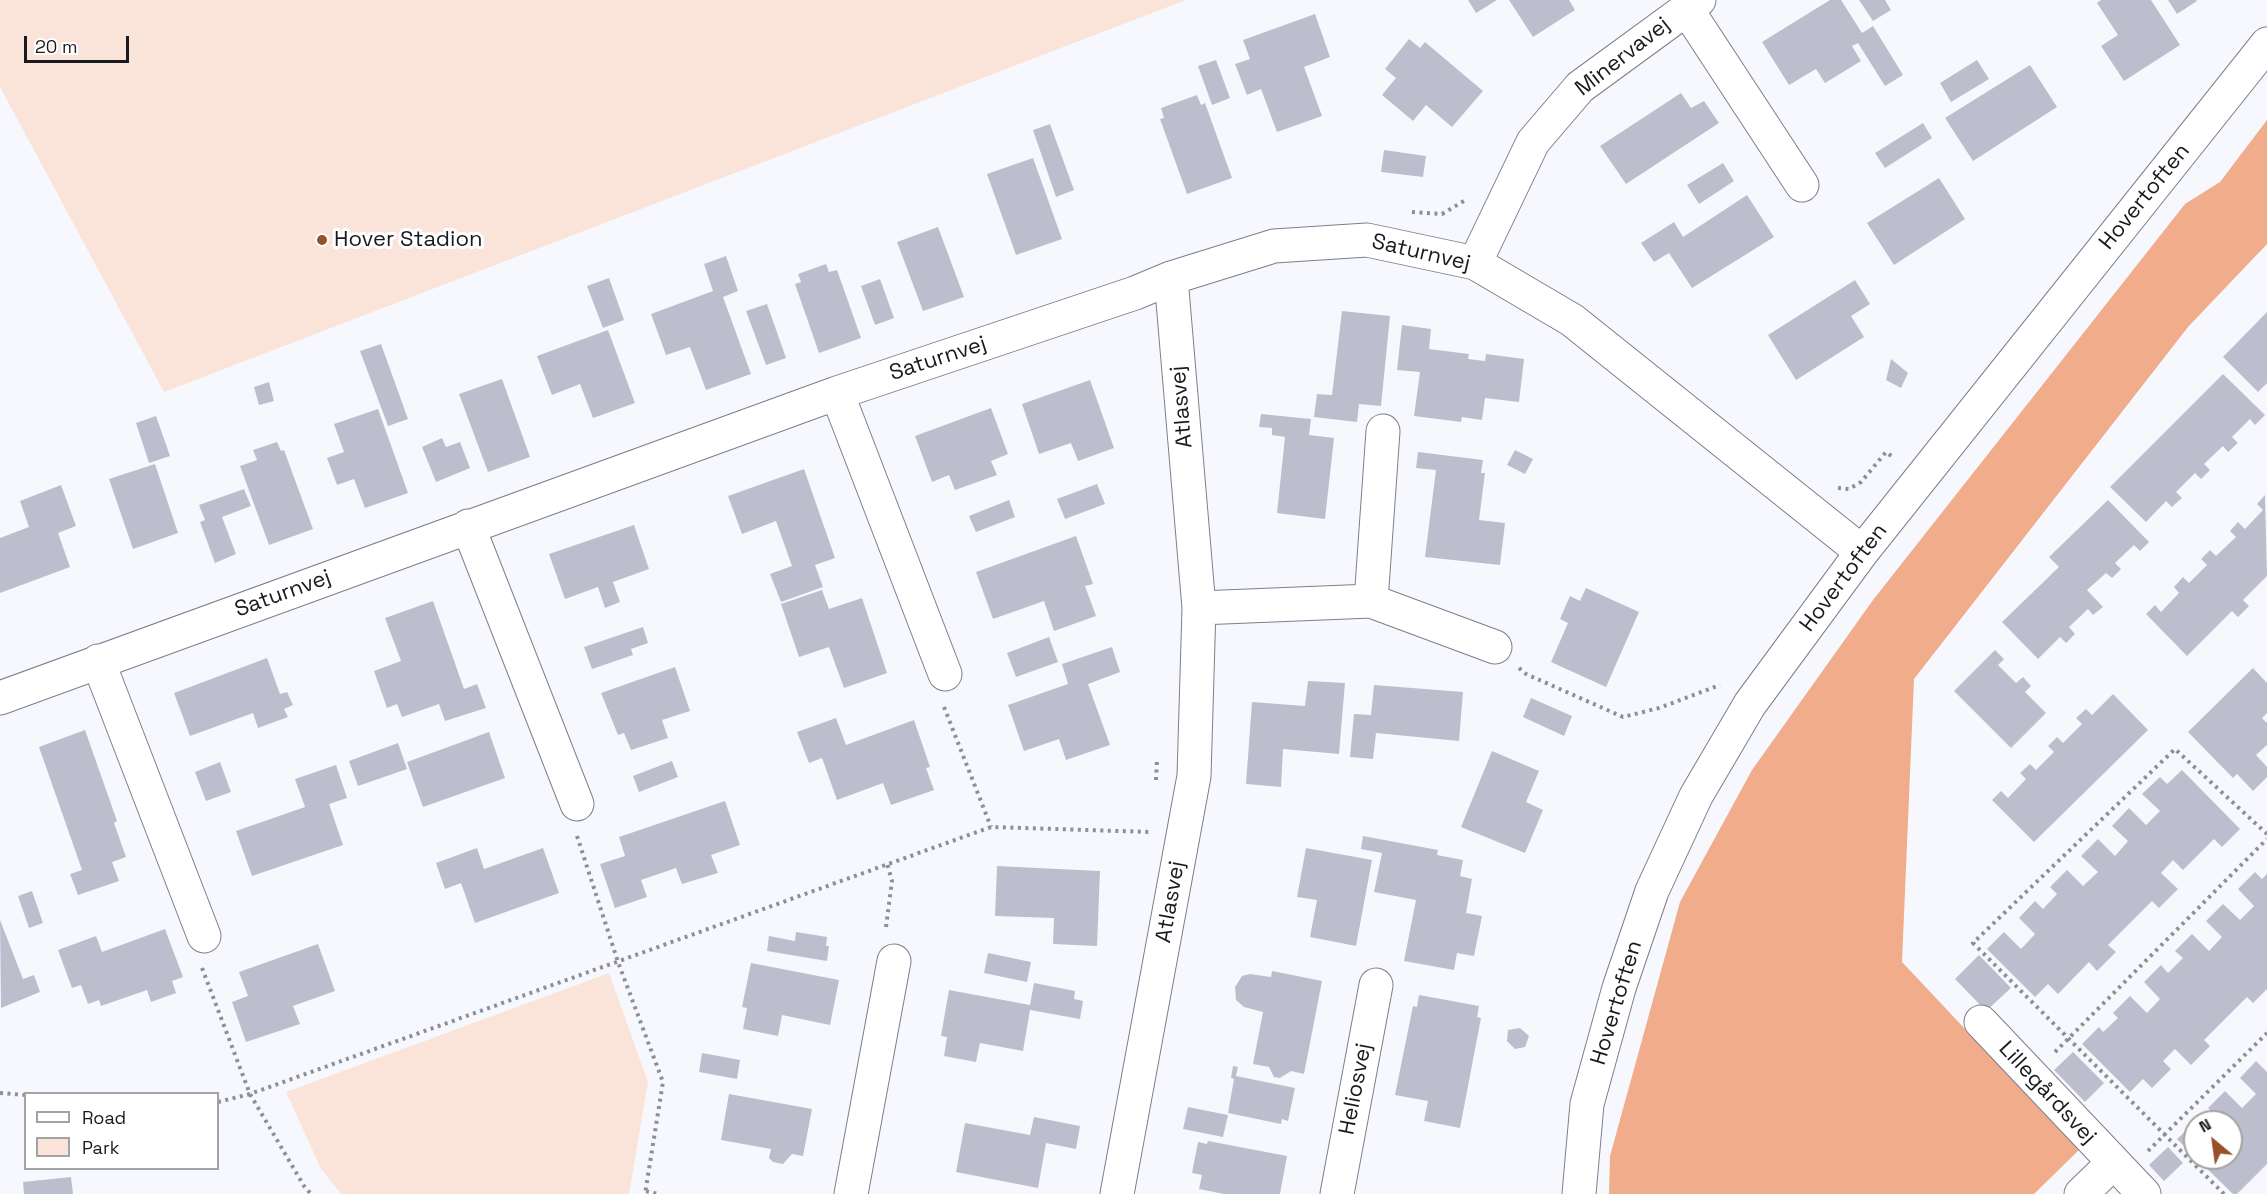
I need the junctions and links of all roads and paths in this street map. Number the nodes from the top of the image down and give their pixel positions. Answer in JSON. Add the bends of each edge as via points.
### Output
{"nodes":[{"id":1,"x":1693,"y":4,"type":"edge"},
{"id":2,"x":2267,"y":44,"type":"edge"},
{"id":3,"x":1802,"y":185,"type":"dead end"},
{"id":4,"x":1468,"y":193,"type":"dead end"},
{"id":5,"x":1406,"y":211,"type":"dead end"},
{"id":6,"x":1475,"y":263,"type":"junction"},
{"id":7,"x":1171,"y":278,"type":"junction"},
{"id":8,"x":837,"y":393,"type":"junction"},
{"id":9,"x":1383,"y":431,"type":"dead end"},
{"id":10,"x":468,"y":526,"type":"junction"},
{"id":11,"x":1863,"y":552,"type":"junction"},
{"id":12,"x":1371,"y":601,"type":"junction"},
{"id":13,"x":1199,"y":608,"type":"junction"},
{"id":14,"x":1495,"y":647,"type":"joint"},
{"id":15,"x":98,"y":662,"type":"junction"},
{"id":16,"x":945,"y":675,"type":"joint"},
{"id":17,"x":0,"y":698,"type":"edge"},
{"id":18,"x":1750,"y":704,"type":"junction"},
{"id":19,"x":1158,"y":749,"type":"dead end"},
{"id":20,"x":1155,"y":785,"type":"dead end"},
{"id":21,"x":577,"y":804,"type":"joint"},
{"id":22,"x":1152,"y":820,"type":"dead end"},
{"id":23,"x":991,"y":827,"type":"junction"},
{"id":24,"x":1151,"y":832,"type":"junction"},
{"id":25,"x":2267,"y":834,"type":"edge"},
{"id":26,"x":2267,"y":839,"type":"edge"},
{"id":27,"x":1149,"y":844,"type":"dead end"},
{"id":28,"x":887,"y":863,"type":"junction"},
{"id":29,"x":204,"y":936,"type":"joint"},
{"id":30,"x":894,"y":961,"type":"joint"},
{"id":31,"x":618,"y":962,"type":"junction"},
{"id":32,"x":1376,"y":985,"type":"dead end"},
{"id":33,"x":1981,"y":1022,"type":"dead end"},
{"id":34,"x":2267,"y":1032,"type":"edge"},
{"id":35,"x":2069,"y":1038,"type":"junction"},
{"id":36,"x":2032,"y":1077,"type":"junction"},
{"id":37,"x":0,"y":1093,"type":"edge"},
{"id":38,"x":250,"y":1094,"type":"junction"},
{"id":39,"x":24,"y":1095,"type":"edge"},
{"id":40,"x":219,"y":1102,"type":"edge"},
{"id":41,"x":2164,"y":1134,"type":"junction"},
{"id":42,"x":2127,"y":1177,"type":"edge"},
{"id":43,"x":645,"y":1193,"type":"edge"},
{"id":44,"x":311,"y":1194,"type":"edge"},
{"id":45,"x":658,"y":1194,"type":"edge"},
{"id":46,"x":851,"y":1194,"type":"edge"},
{"id":47,"x":1117,"y":1194,"type":"edge"},
{"id":48,"x":1337,"y":1194,"type":"edge"},
{"id":49,"x":1579,"y":1194,"type":"edge"},
{"id":50,"x":2081,"y":1194,"type":"edge"},
{"id":51,"x":2224,"y":1194,"type":"edge"}],
"edges":[{"from":1,"to":3,"type":"street","name":"Minervavej"},
{"from":1,"to":6,"type":"street","name":"Minervavej","via":[[1580,87],[1533,141]]},
{"from":2,"to":11,"type":"street","name":"Hovertoften"},
{"from":4,"to":5,"type":"path","via":[[1463,203],[1442,214]]},
{"from":6,"to":7,"type":"street","name":"Saturnvej","via":[[1367,240],[1274,246]]},
{"from":6,"to":11,"type":"street","name":"Saturnvej","via":[[1572,320]]},
{"from":7,"to":8,"type":"street","name":"Saturnvej"},
{"from":7,"to":13,"type":"street","name":"Atlasvej"},
{"from":8,"to":10,"type":"street","name":"Saturnvej"},
{"from":8,"to":16,"type":"street"},
{"from":9,"to":12,"type":"street"},
{"from":10,"to":15,"type":"street","name":"Saturnvej"},
{"from":10,"to":21,"type":"street"},
{"from":11,"to":18,"type":"street","name":"Hovertoften"},
{"from":12,"to":13,"type":"street"},
{"from":12,"to":14,"type":"street"},
{"from":13,"to":47,"type":"street","name":"Atlasvej","via":[[1194,776]]},
{"from":14,"to":18,"type":"path","via":[[1527,674],[1623,717],[1725,684]]},
{"from":15,"to":17,"type":"street","name":"Saturnvej"},
{"from":15,"to":29,"type":"street"},
{"from":16,"to":23,"type":"path","via":[[939,695]]},
{"from":18,"to":49,"type":"street","name":"Hovertoften","via":[[1696,796],[1652,891],[1619,988],[1587,1104]]},
{"from":19,"to":20,"type":"path"},
{"from":21,"to":31,"type":"path","via":[[573,822]]},
{"from":22,"to":24,"type":"path"},
{"from":23,"to":24,"type":"path"},
{"from":23,"to":28,"type":"path"},
{"from":24,"to":27,"type":"path"},
{"from":25,"to":35,"type":"path","via":[[2175,749],[1973,943]]},
{"from":26,"to":35,"type":"path"},
{"from":28,"to":30,"type":"path","via":[[892,881],[882,955]]},
{"from":28,"to":31,"type":"path"},
{"from":29,"to":38,"type":"path","via":[[199,958]]},
{"from":30,"to":46,"type":"street"},
{"from":31,"to":38,"type":"path"},
{"from":31,"to":43,"type":"path","via":[[663,1082]]},
{"from":32,"to":48,"type":"street","name":"Heliosvej"},
{"from":33,"to":36,"type":"street","name":"Lillegårdsvej"},
{"from":34,"to":41,"type":"path"},
{"from":35,"to":36,"type":"path"},
{"from":35,"to":41,"type":"path"},
{"from":36,"to":42,"type":"street","name":"Lillegårdsvej"},
{"from":37,"to":39,"type":"path"},
{"from":38,"to":40,"type":"path"},
{"from":38,"to":44,"type":"path"},
{"from":41,"to":42,"type":"path"},
{"from":41,"to":51,"type":"path"},
{"from":42,"to":50,"type":"street","name":"Lillegårdsvej"},
{"from":43,"to":45,"type":"path"}]}
